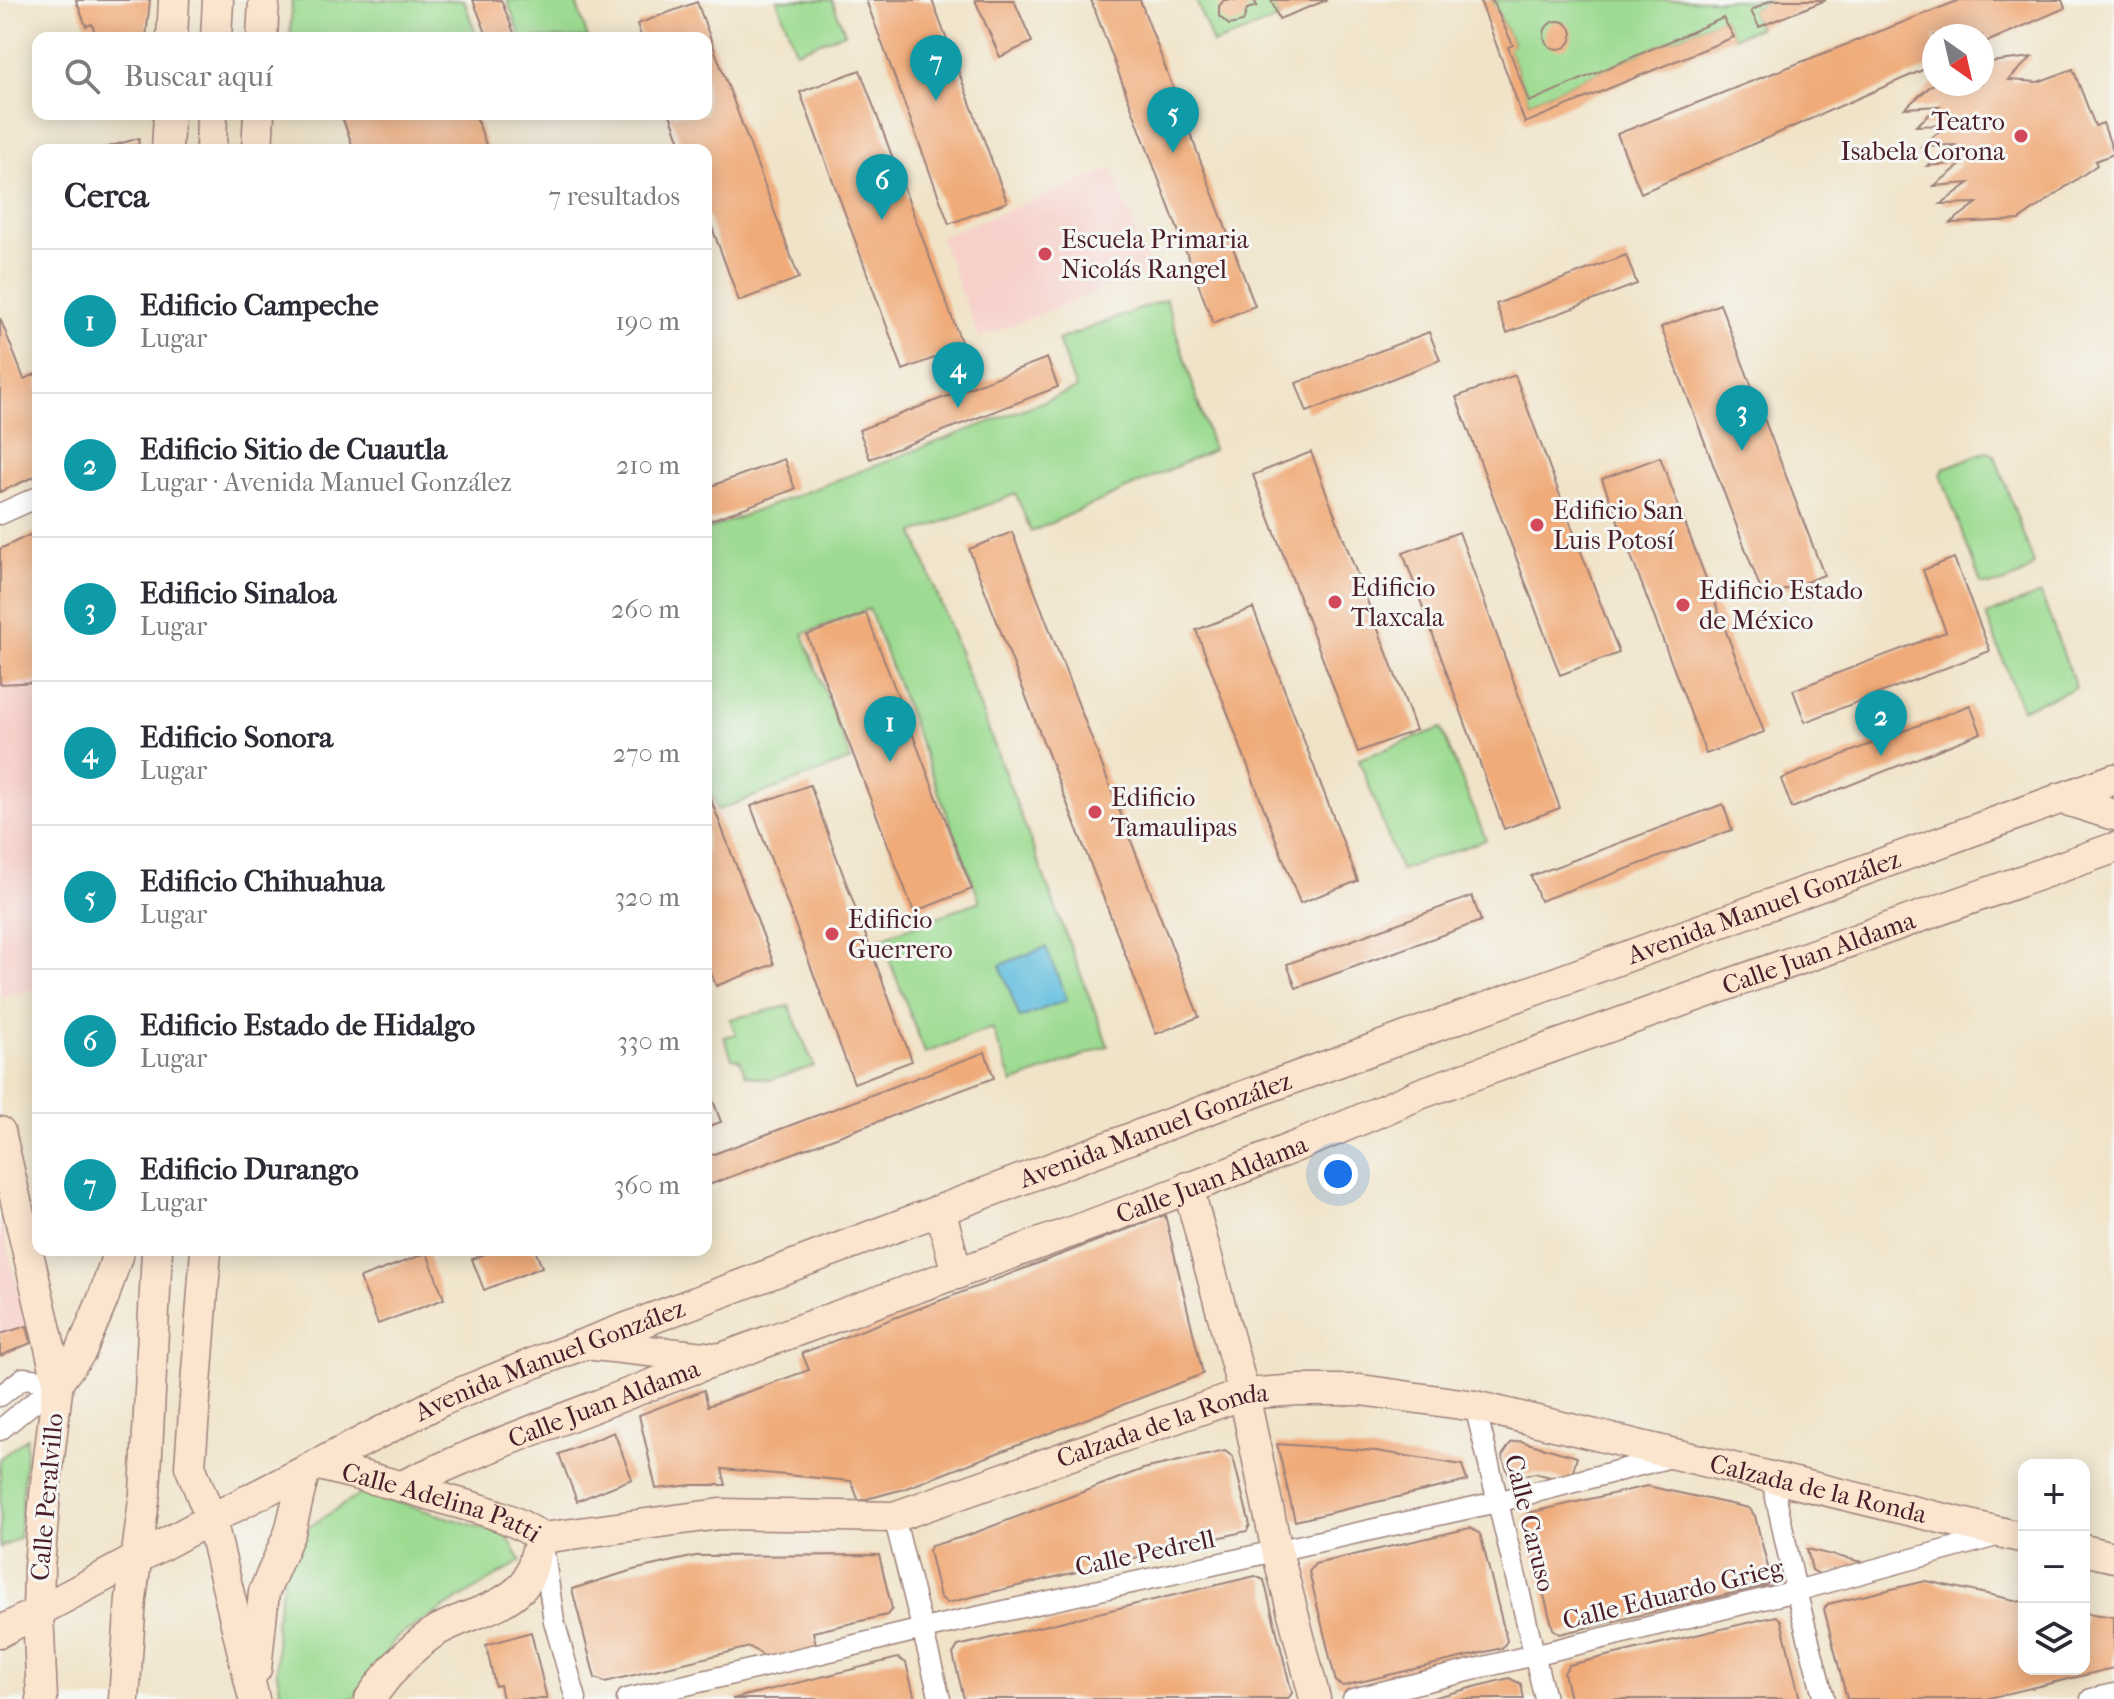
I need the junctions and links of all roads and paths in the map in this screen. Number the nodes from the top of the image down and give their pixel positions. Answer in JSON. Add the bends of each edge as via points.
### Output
{"nodes":[{"id":1,"x":174,"y":0,"type":"edge"},
{"id":2,"x":218,"y":0,"type":"edge"},
{"id":3,"x":264,"y":0,"type":"edge"},
{"id":4,"x":172,"y":32,"type":"edge"},
{"id":5,"x":216,"y":32,"type":"edge"},
{"id":6,"x":262,"y":32,"type":"edge"},
{"id":7,"x":169,"y":120,"type":"edge"},
{"id":8,"x":212,"y":120,"type":"edge"},
{"id":9,"x":259,"y":120,"type":"edge"},
{"id":10,"x":167,"y":144,"type":"edge"},
{"id":11,"x":211,"y":144,"type":"edge"},
{"id":12,"x":257,"y":144,"type":"edge"},
{"id":13,"x":32,"y":500,"type":"edge"},
{"id":14,"x":0,"y":514,"type":"edge"},
{"id":15,"x":2114,"y":779,"type":"edge"},
{"id":16,"x":2060,"y":798,"type":"junction"},
{"id":17,"x":2114,"y":815,"type":"edge"},
{"id":18,"x":2114,"y":848,"type":"edge"},
{"id":19,"x":0,"y":1132,"type":"edge"},
{"id":20,"x":1188,"y":1187,"type":"junction"},
{"id":21,"x":941,"y":1212,"type":"junction"},
{"id":22,"x":117,"y":1256,"type":"edge"},
{"id":23,"x":157,"y":1256,"type":"edge"},
{"id":24,"x":206,"y":1256,"type":"edge"},
{"id":25,"x":957,"y":1274,"type":"junction"},
{"id":26,"x":588,"y":1344,"type":"junction"},
{"id":27,"x":720,"y":1358,"type":"junction"},
{"id":28,"x":58,"y":1382,"type":"junction"},
{"id":29,"x":1244,"y":1394,"type":"junction"},
{"id":30,"x":0,"y":1396,"type":"edge"},
{"id":31,"x":1475,"y":1406,"type":"junction"},
{"id":32,"x":0,"y":1430,"type":"edge"},
{"id":33,"x":1673,"y":1456,"type":"junction"},
{"id":34,"x":311,"y":1469,"type":"junction"},
{"id":35,"x":1772,"y":1479,"type":"junction"},
{"id":36,"x":402,"y":1486,"type":"junction"},
{"id":37,"x":1497,"y":1502,"type":"junction"},
{"id":38,"x":894,"y":1517,"type":"junction"},
{"id":39,"x":211,"y":1519,"type":"junction"},
{"id":40,"x":2014,"y":1536,"type":"edge"},
{"id":41,"x":542,"y":1538,"type":"junction"},
{"id":42,"x":1277,"y":1551,"type":"junction"},
{"id":43,"x":2090,"y":1551,"type":"edge"},
{"id":44,"x":2114,"y":1557,"type":"edge"},
{"id":45,"x":137,"y":1559,"type":"junction"},
{"id":46,"x":1796,"y":1591,"type":"junction"},
{"id":47,"x":38,"y":1613,"type":"junction"},
{"id":48,"x":923,"y":1629,"type":"junction"},
{"id":49,"x":0,"y":1632,"type":"edge"},
{"id":50,"x":1535,"y":1654,"type":"junction"},
{"id":51,"x":2114,"y":1694,"type":"edge"},
{"id":52,"x":254,"y":1697,"type":"edge"},
{"id":53,"x":42,"y":1699,"type":"edge"},
{"id":54,"x":124,"y":1699,"type":"edge"},
{"id":55,"x":370,"y":1699,"type":"edge"},
{"id":56,"x":576,"y":1699,"type":"edge"},
{"id":57,"x":627,"y":1699,"type":"edge"},
{"id":58,"x":940,"y":1699,"type":"edge"},
{"id":59,"x":1315,"y":1699,"type":"edge"},
{"id":60,"x":1353,"y":1699,"type":"edge"},
{"id":61,"x":1545,"y":1699,"type":"edge"},
{"id":62,"x":1824,"y":1699,"type":"edge"},
{"id":63,"x":2091,"y":1699,"type":"edge"}],
"edges":[{"from":1,"to":4,"type":"street"},
{"from":2,"to":5,"type":"street"},
{"from":3,"to":6,"type":"street"},
{"from":7,"to":10,"type":"street"},
{"from":8,"to":11,"type":"street"},
{"from":9,"to":12,"type":"street"},
{"from":13,"to":14,"type":"street"},
{"from":15,"to":16,"type":"street","name":"Avenida Manuel González"},
{"from":16,"to":17,"type":"street"},
{"from":16,"to":21,"type":"street","name":"Avenida Manuel González"},
{"from":18,"to":20,"type":"street","name":"Calle Juan Aldama","via":[[1422,1093],[1325,1137]]},
{"from":19,"to":28,"type":"street"},
{"from":20,"to":25,"type":"street","name":"Calle Juan Aldama"},
{"from":20,"to":29,"type":"street"},
{"from":21,"to":25,"type":"street"},
{"from":21,"to":26,"type":"street","name":"Avenida Manuel González"},
{"from":22,"to":28,"type":"street","via":[[81,1351]]},
{"from":23,"to":45,"type":"street"},
{"from":24,"to":39,"type":"street","via":[[190,1466]]},
{"from":25,"to":27,"type":"street","name":"Calle Juan Aldama"},
{"from":26,"to":27,"type":"street"},
{"from":26,"to":34,"type":"street","name":"Avenida Manuel González","via":[[443,1400]]},
{"from":27,"to":36,"type":"street","name":"Calle Juan Aldama","via":[[458,1459]]},
{"from":28,"to":30,"type":"street","via":[[23,1378]]},
{"from":28,"to":32,"type":"street"},
{"from":28,"to":47,"type":"street","name":"Calle Peralvillo"},
{"from":29,"to":31,"type":"street","name":"Calzada de la Ronda","via":[[1361,1390]]},
{"from":29,"to":38,"type":"street","name":"Calzada de la Ronda"},
{"from":29,"to":42,"type":"street"},
{"from":31,"to":33,"type":"street","name":"Calzada de la Ronda"},
{"from":31,"to":37,"type":"street","name":"Calle Caruso"},
{"from":33,"to":35,"type":"street","name":"Calzada de la Ronda"},
{"from":33,"to":37,"type":"street","name":"Calle Pedrell"},
{"from":34,"to":36,"type":"street","name":"Calle Adelina Patti"},
{"from":34,"to":39,"type":"street","name":"Avenida Manuel González"},
{"from":34,"to":52,"type":"street","via":[[264,1592]]},
{"from":35,"to":40,"type":"street","name":"Calzada de la Ronda"},
{"from":35,"to":46,"type":"street"},
{"from":36,"to":41,"type":"street","name":"Calle Adelina Patti","via":[[514,1520]]},
{"from":37,"to":42,"type":"street","name":"Calle Pedrell"},
{"from":37,"to":50,"type":"street","name":"Calle Caruso"},
{"from":38,"to":41,"type":"street","name":"Calzada de la Ronda","via":[[720,1514]]},
{"from":38,"to":48,"type":"street"},
{"from":39,"to":45,"type":"street","name":"Avenida Manuel González"},
{"from":39,"to":52,"type":"street"},
{"from":40,"to":46,"type":"street","name":"Calle Eduardo Grieg"},
{"from":41,"to":55,"type":"street","via":[[522,1588],[489,1610],[435,1632],[389,1671]]},
{"from":41,"to":56,"type":"street","name":"Calle Adelina Patti","via":[[554,1621]]},
{"from":42,"to":48,"type":"street","name":"Calle Pedrell"},
{"from":42,"to":59,"type":"street"},
{"from":43,"to":44,"type":"street"},
{"from":45,"to":47,"type":"street","name":"Avenida Manuel González"},
{"from":45,"to":54,"type":"street"},
{"from":46,"to":50,"type":"street","name":"Calle Eduardo Grieg"},
{"from":46,"to":62,"type":"street"},
{"from":47,"to":49,"type":"street","name":"Avenida Manuel González"},
{"from":47,"to":53,"type":"street","name":"Calle Peralvillo"},
{"from":48,"to":57,"type":"street","name":"Calle Pedrell"},
{"from":48,"to":58,"type":"street"},
{"from":50,"to":60,"type":"street","name":"Calle Eduardo Grieg"},
{"from":50,"to":61,"type":"street","name":"Calle Caruso"},
{"from":51,"to":63,"type":"street"}]}
